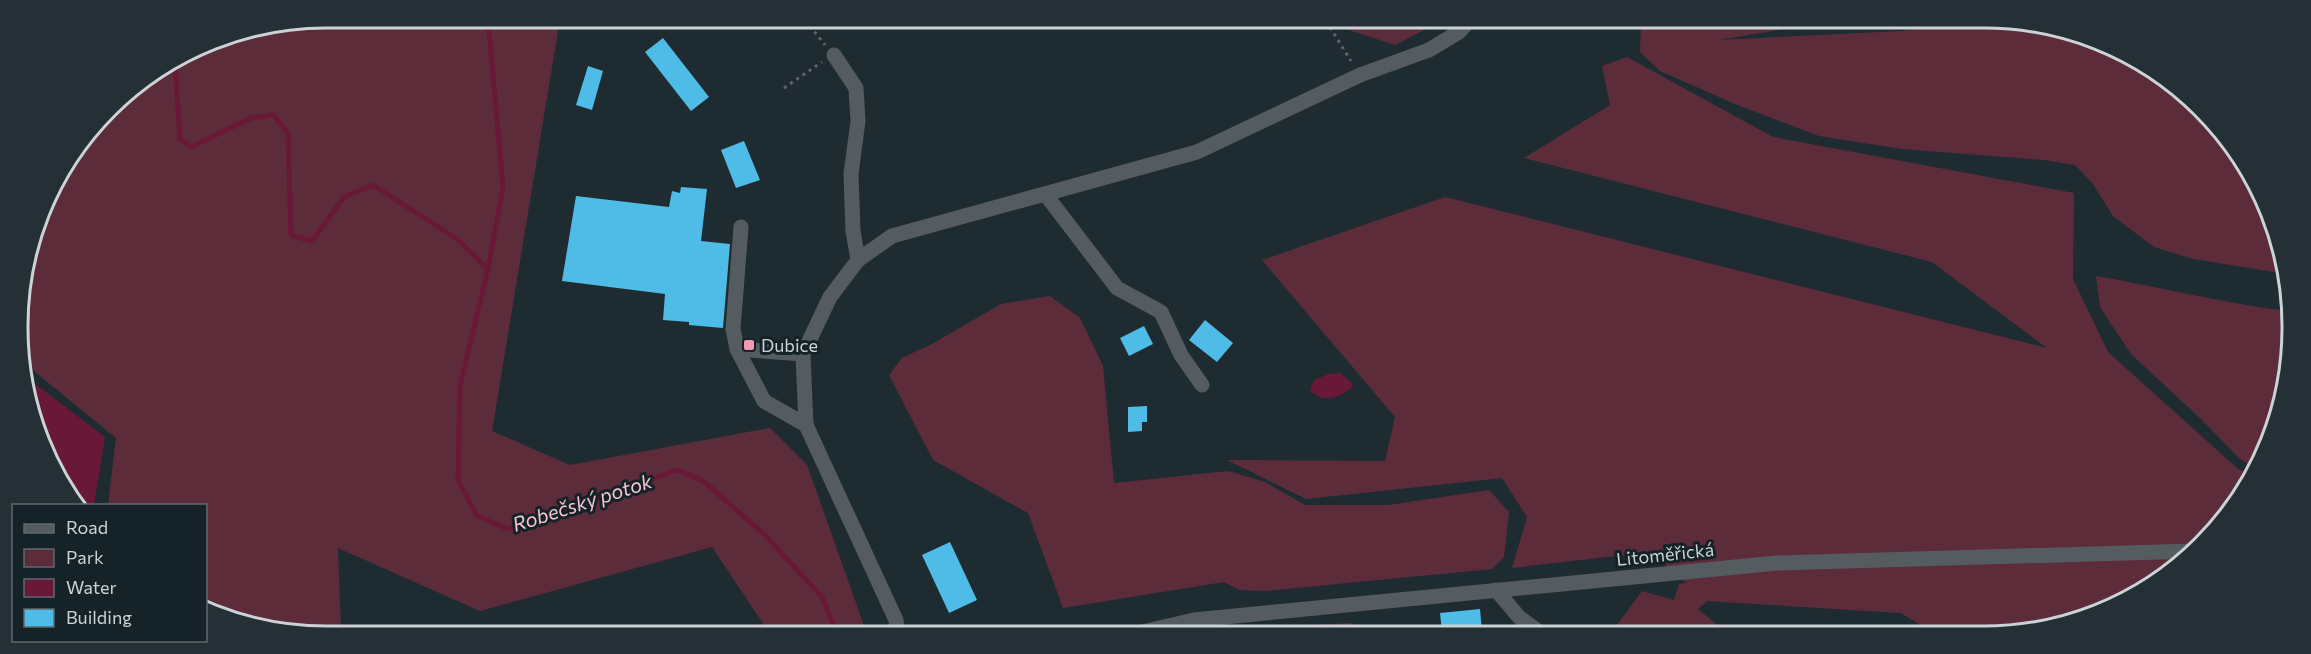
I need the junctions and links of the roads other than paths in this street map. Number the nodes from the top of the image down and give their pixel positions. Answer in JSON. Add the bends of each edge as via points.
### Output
{"nodes":[{"id":1,"x":1463,"y":28,"type":"edge"},
{"id":2,"x":834,"y":55,"type":"road end"},
{"id":3,"x":1046,"y":195,"type":"junction"},
{"id":4,"x":741,"y":227,"type":"dead end"},
{"id":5,"x":858,"y":260,"type":"junction"},
{"id":6,"x":737,"y":349,"type":"junction"},
{"id":7,"x":803,"y":354,"type":"junction"},
{"id":8,"x":1202,"y":385,"type":"dead end"},
{"id":9,"x":806,"y":425,"type":"junction"},
{"id":10,"x":2181,"y":551,"type":"edge"},
{"id":11,"x":1496,"y":590,"type":"junction"},
{"id":12,"x":896,"y":626,"type":"edge"},
{"id":13,"x":1168,"y":626,"type":"edge"},
{"id":14,"x":1531,"y":626,"type":"edge"}],
"edges":[{"from":1,"to":3,"type":"street","via":[[1429,50],[1360,75],[1197,152]]},
{"from":2,"to":5,"type":"street","via":[[856,88],[858,121],[851,174]]},
{"from":3,"to":5,"type":"street","via":[[892,236]]},
{"from":3,"to":8,"type":"street","via":[[1117,288],[1161,312],[1181,355]]},
{"from":4,"to":6,"type":"street","via":[[733,329]]},
{"from":5,"to":7,"type":"street","via":[[830,297]]},
{"from":6,"to":7,"type":"street"},
{"from":6,"to":9,"type":"street","via":[[764,401]]},
{"from":7,"to":9,"type":"street"},
{"from":9,"to":12,"type":"street"},
{"from":10,"to":11,"type":"street","name":"Litoměřická","via":[[1777,563]]},
{"from":11,"to":13,"type":"street","name":"Litoměřická","via":[[1194,620]]},
{"from":11,"to":14,"type":"street"}]}
